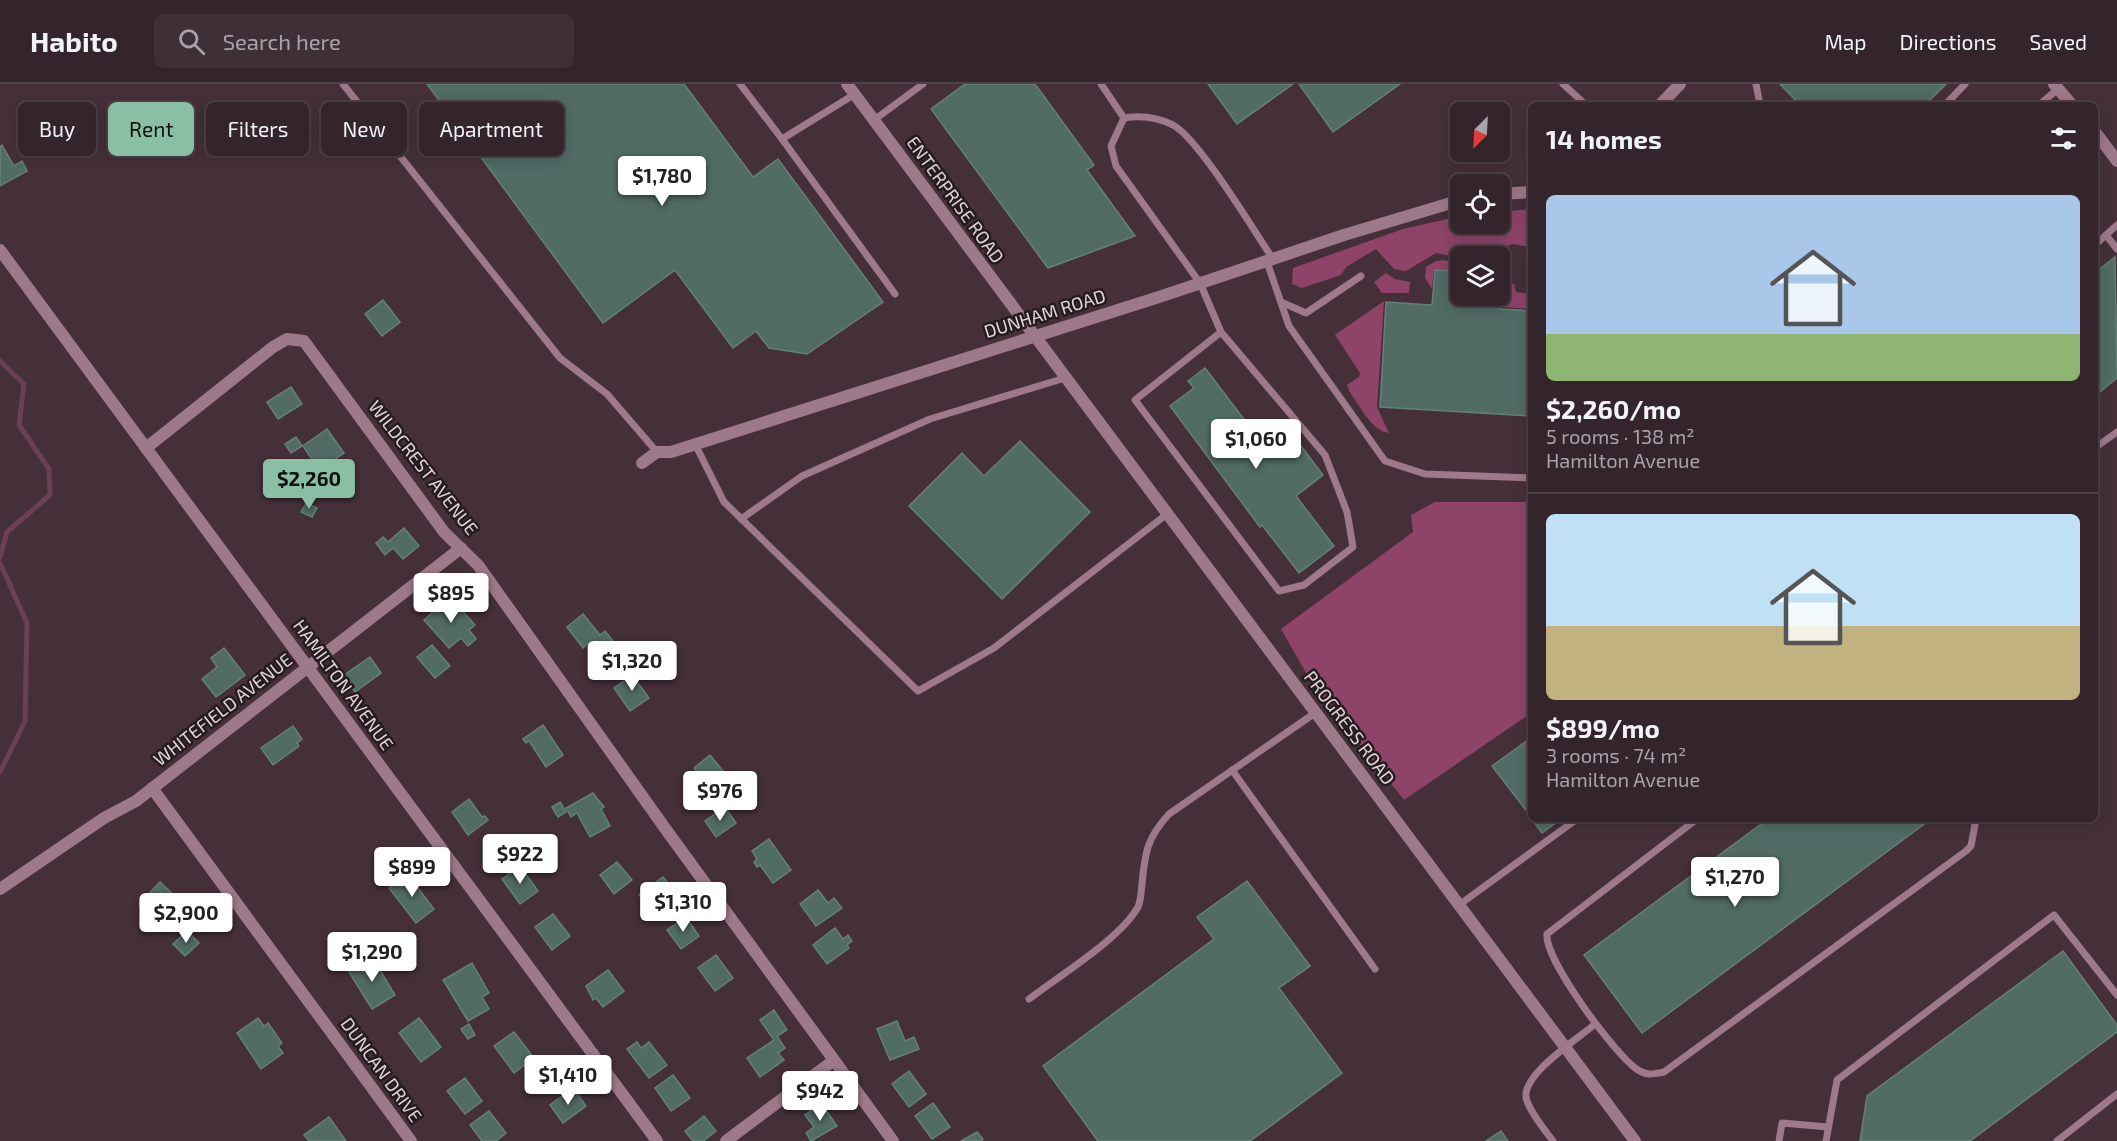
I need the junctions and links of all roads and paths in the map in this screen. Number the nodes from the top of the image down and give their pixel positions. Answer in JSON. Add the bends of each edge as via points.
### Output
{"nodes":[{"id":1,"x":343,"y":84,"type":"edge"},
{"id":2,"x":740,"y":84,"type":"edge"},
{"id":3,"x":923,"y":84,"type":"edge"},
{"id":4,"x":1101,"y":84,"type":"edge"},
{"id":5,"x":1563,"y":84,"type":"edge"},
{"id":6,"x":1680,"y":84,"type":"edge"},
{"id":7,"x":1756,"y":84,"type":"edge"},
{"id":8,"x":1965,"y":84,"type":"edge"},
{"id":9,"x":2056,"y":86,"type":"edge"},
{"id":10,"x":851,"y":89,"type":"edge"},
{"id":11,"x":1583,"y":102,"type":"edge"},
{"id":12,"x":1663,"y":102,"type":"edge"},
{"id":13,"x":1759,"y":102,"type":"edge"},
{"id":14,"x":1947,"y":102,"type":"edge"},
{"id":15,"x":2042,"y":102,"type":"edge"},
{"id":16,"x":2069,"y":102,"type":"edge"},
{"id":17,"x":1124,"y":118,"type":"junction"},
{"id":18,"x":874,"y":120,"type":"junction"},
{"id":19,"x":2098,"y":136,"type":"edge"},
{"id":20,"x":782,"y":139,"type":"junction"},
{"id":21,"x":2117,"y":160,"type":"edge"},
{"id":22,"x":1528,"y":192,"type":"edge"},
{"id":23,"x":1510,"y":193,"type":"edge"},
{"id":24,"x":1450,"y":203,"type":"edge"},
{"id":25,"x":2117,"y":225,"type":"edge"},
{"id":26,"x":2106,"y":235,"type":"junction"},
{"id":27,"x":2098,"y":242,"type":"edge"},
{"id":28,"x":2117,"y":249,"type":"edge"},
{"id":29,"x":0,"y":250,"type":"edge"},
{"id":30,"x":1270,"y":260,"type":"junction"},
{"id":31,"x":1361,"y":276,"type":"dead end"},
{"id":32,"x":1200,"y":284,"type":"junction"},
{"id":33,"x":895,"y":294,"type":"dead end"},
{"id":34,"x":1281,"y":302,"type":"junction"},
{"id":35,"x":1221,"y":332,"type":"junction"},
{"id":36,"x":1034,"y":337,"type":"junction"},
{"id":37,"x":1065,"y":378,"type":"junction"},
{"id":38,"x":2117,"y":432,"type":"edge"},
{"id":39,"x":695,"y":444,"type":"junction"},
{"id":40,"x":2098,"y":446,"type":"edge"},
{"id":41,"x":146,"y":448,"type":"junction"},
{"id":42,"x":657,"y":452,"type":"junction"},
{"id":43,"x":642,"y":463,"type":"dead end"},
{"id":44,"x":1528,"y":478,"type":"edge"},
{"id":45,"x":1167,"y":514,"type":"junction"},
{"id":46,"x":741,"y":519,"type":"junction"},
{"id":47,"x":461,"y":548,"type":"junction"},
{"id":48,"x":308,"y":667,"type":"junction"},
{"id":49,"x":1315,"y":713,"type":"junction"},
{"id":50,"x":1232,"y":770,"type":"junction"},
{"id":51,"x":152,"y":788,"type":"junction"},
{"id":52,"x":1573,"y":822,"type":"edge"},
{"id":53,"x":1693,"y":822,"type":"edge"},
{"id":54,"x":1975,"y":822,"type":"edge"},
{"id":55,"x":0,"y":889,"type":"edge"},
{"id":56,"x":1459,"y":905,"type":"junction"},
{"id":57,"x":1376,"y":969,"type":"dead end"},
{"id":58,"x":2117,"y":995,"type":"edge"},
{"id":59,"x":1029,"y":999,"type":"dead end"},
{"id":60,"x":1595,"y":1024,"type":"junction"},
{"id":61,"x":1566,"y":1049,"type":"junction"},
{"id":62,"x":833,"y":1061,"type":"junction"},
{"id":63,"x":2117,"y":1094,"type":"edge"},
{"id":64,"x":1828,"y":1127,"type":"junction"},
{"id":65,"x":411,"y":1141,"type":"edge"},
{"id":66,"x":657,"y":1141,"type":"edge"},
{"id":67,"x":726,"y":1141,"type":"edge"},
{"id":68,"x":893,"y":1141,"type":"edge"},
{"id":69,"x":1552,"y":1141,"type":"edge"},
{"id":70,"x":1635,"y":1141,"type":"edge"},
{"id":71,"x":1779,"y":1141,"type":"edge"},
{"id":72,"x":1826,"y":1141,"type":"edge"},
{"id":73,"x":2057,"y":1141,"type":"edge"}],
"edges":[{"from":1,"to":42,"type":"lane","via":[[560,358],[607,394]]},
{"from":2,"to":20,"type":"lane"},
{"from":3,"to":18,"type":"lane"},
{"from":4,"to":17,"type":"lane"},
{"from":5,"to":11,"type":"lane"},
{"from":6,"to":12,"type":"street"},
{"from":7,"to":13,"type":"lane"},
{"from":8,"to":14,"type":"lane"},
{"from":9,"to":15,"type":"lane"},
{"from":9,"to":16,"type":"street"},
{"from":10,"to":18,"type":"street","name":"ENTERPRISE ROAD"},
{"from":10,"to":20,"type":"lane"},
{"from":17,"to":30,"type":"lane","via":[[1143,115],[1175,126],[1196,147]]},
{"from":17,"to":32,"type":"lane","via":[[1111,146],[1116,166]]},
{"from":18,"to":36,"type":"street","name":"ENTERPRISE ROAD"},
{"from":19,"to":21,"type":"street"},
{"from":20,"to":33,"type":"lane"},
{"from":22,"to":23,"type":"street"},
{"from":24,"to":30,"type":"street","name":"DUNHAM ROAD"},
{"from":25,"to":26,"type":"lane"},
{"from":26,"to":27,"type":"lane"},
{"from":26,"to":28,"type":"lane"},
{"from":29,"to":41,"type":"street","name":"HAMILTON AVENUE"},
{"from":30,"to":32,"type":"street","name":"DUNHAM ROAD"},
{"from":30,"to":34,"type":"lane"},
{"from":31,"to":34,"type":"lane","via":[[1306,312]]},
{"from":32,"to":35,"type":"lane"},
{"from":32,"to":36,"type":"street","name":"DUNHAM ROAD"},
{"from":34,"to":44,"type":"lane","via":[[1289,326],[1385,461],[1425,474]]},
{"from":35,"to":35,"type":"lane","via":[[1135,400],[1279,591],[1304,585],[1353,548],[1347,512],[1325,456]]},
{"from":36,"to":37,"type":"street","name":"PROGRESS ROAD"},
{"from":36,"to":39,"type":"street","name":"DUNHAM ROAD"},
{"from":37,"to":45,"type":"street","name":"PROGRESS ROAD"},
{"from":37,"to":46,"type":"lane","via":[[930,419],[802,476]]},
{"from":38,"to":40,"type":"lane"},
{"from":39,"to":42,"type":"street","name":"DUNHAM ROAD"},
{"from":39,"to":46,"type":"lane","via":[[724,502]]},
{"from":41,"to":47,"type":"street","name":"WILDCREST AVENUE","via":[[273,347],[287,339],[304,341],[444,532]]},
{"from":41,"to":48,"type":"street","name":"HAMILTON AVENUE"},
{"from":42,"to":43,"type":"street","name":"DUNHAM ROAD"},
{"from":45,"to":46,"type":"lane","via":[[994,648],[918,691]]},
{"from":45,"to":49,"type":"street","name":"PROGRESS ROAD"},
{"from":47,"to":48,"type":"street","name":"WHITEFIELD AVENUE"},
{"from":47,"to":62,"type":"street","name":"WILDCREST AVENUE","via":[[478,565]]},
{"from":48,"to":51,"type":"street","name":"WHITEFIELD AVENUE"},
{"from":48,"to":66,"type":"street","name":"HAMILTON AVENUE"},
{"from":49,"to":50,"type":"lane"},
{"from":49,"to":56,"type":"street","name":"PROGRESS ROAD"},
{"from":50,"to":57,"type":"lane"},
{"from":50,"to":59,"type":"lane","via":[[1169,814],[1153,832],[1145,852],[1140,904],[1120,930]]},
{"from":51,"to":55,"type":"street","name":"WHITEFIELD AVENUE"},
{"from":51,"to":65,"type":"street","name":"DUNCAN DRIVE"},
{"from":52,"to":56,"type":"lane"},
{"from":53,"to":60,"type":"lane","via":[[1547,934],[1552,957]]},
{"from":54,"to":60,"type":"lane","via":[[1971,846],[1966,851],[1664,1072],[1648,1076],[1636,1070]]},
{"from":56,"to":61,"type":"street","name":"PROGRESS ROAD"},
{"from":58,"to":64,"type":"lane","via":[[2054,915],[1838,1080]]},
{"from":60,"to":61,"type":"lane"},
{"from":61,"to":69,"type":"lane","via":[[1533,1075],[1526,1086],[1526,1100]]},
{"from":61,"to":70,"type":"street","name":"PROGRESS ROAD"},
{"from":62,"to":67,"type":"street"},
{"from":62,"to":68,"type":"street","name":"WILDCREST AVENUE"},
{"from":63,"to":73,"type":"lane"},
{"from":64,"to":71,"type":"lane","via":[[1782,1123]]},
{"from":64,"to":72,"type":"lane"}]}
